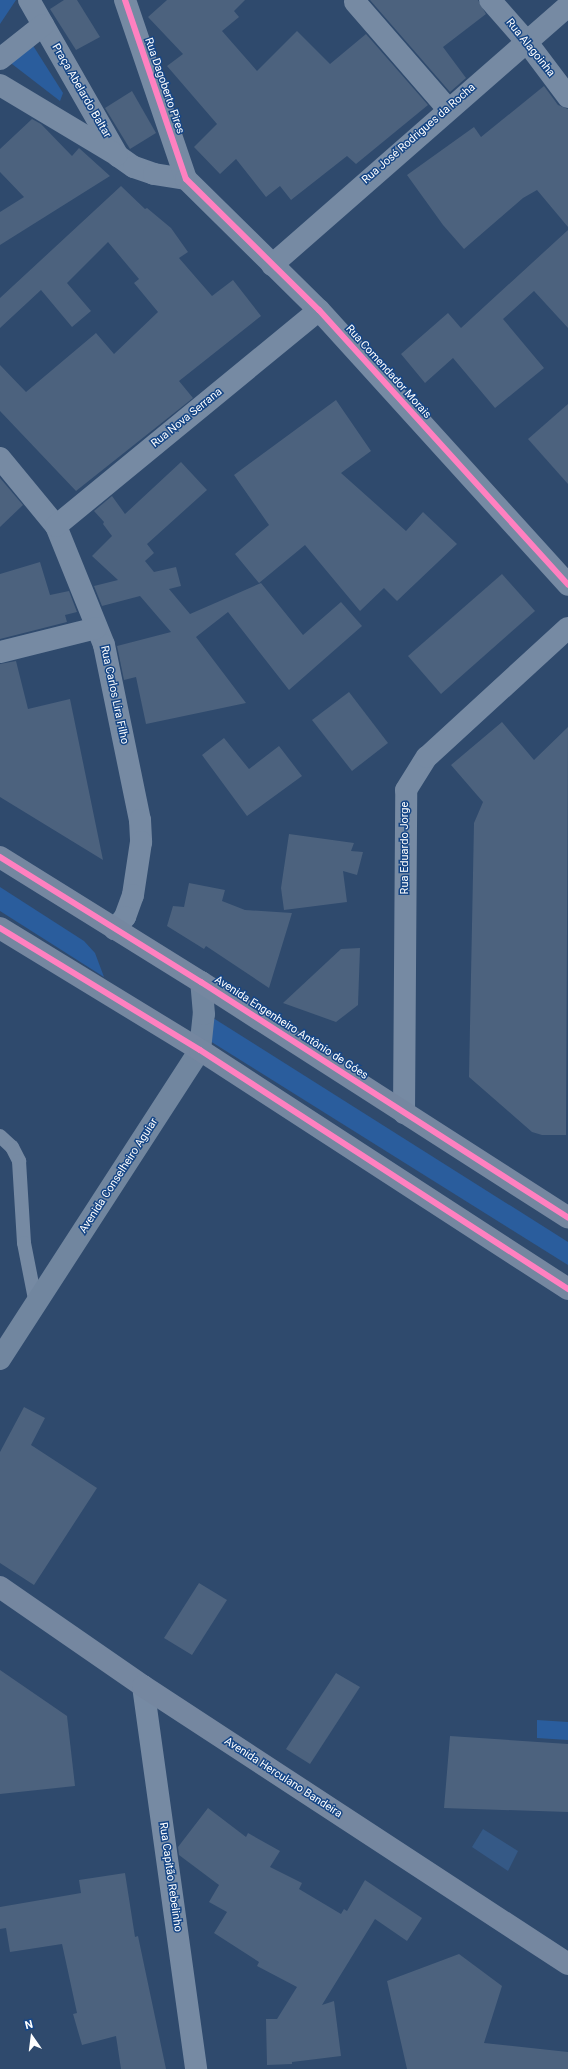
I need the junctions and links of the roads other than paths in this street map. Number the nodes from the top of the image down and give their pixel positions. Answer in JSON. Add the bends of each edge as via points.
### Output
{"nodes":[{"id":1,"x":29,"y":0,"type":"edge"},
{"id":2,"x":125,"y":0,"type":"edge"},
{"id":3,"x":490,"y":0,"type":"edge"},
{"id":4,"x":355,"y":2,"type":"dead end"},
{"id":5,"x":568,"y":6,"type":"edge"},
{"id":6,"x":43,"y":25,"type":"junction"},
{"id":7,"x":526,"y":40,"type":"junction"},
{"id":8,"x":0,"y":59,"type":"edge"},
{"id":9,"x":0,"y":85,"type":"edge"},
{"id":10,"x":568,"y":97,"type":"edge"},
{"id":11,"x":448,"y":109,"type":"junction"},
{"id":12,"x":118,"y":156,"type":"junction"},
{"id":13,"x":186,"y":179,"type":"junction"},
{"id":14,"x":272,"y":265,"type":"junction"},
{"id":15,"x":319,"y":310,"type":"junction"},
{"id":16,"x":0,"y":458,"type":"edge"},
{"id":17,"x":56,"y":526,"type":"junction"},
{"id":18,"x":568,"y":585,"type":"edge"},
{"id":19,"x":96,"y":628,"type":"junction"},
{"id":20,"x":568,"y":628,"type":"edge"},
{"id":21,"x":0,"y":652,"type":"edge"},
{"id":22,"x":0,"y":857,"type":"edge"},
{"id":23,"x":0,"y":928,"type":"edge"},
{"id":24,"x":115,"y":929,"type":"junction"},
{"id":25,"x":201,"y":982,"type":"junction"},
{"id":26,"x":200,"y":1050,"type":"junction"},
{"id":27,"x":404,"y":1113,"type":"junction"},
{"id":28,"x":0,"y":1136,"type":"edge"},
{"id":29,"x":568,"y":1218,"type":"edge"},
{"id":30,"x":568,"y":1289,"type":"edge"},
{"id":31,"x":36,"y":1304,"type":"junction"},
{"id":32,"x":0,"y":1359,"type":"edge"},
{"id":33,"x":0,"y":1587,"type":"edge"},
{"id":34,"x":143,"y":1686,"type":"junction"},
{"id":35,"x":568,"y":1964,"type":"edge"},
{"id":36,"x":196,"y":2069,"type":"edge"}],
"edges":[{"from":1,"to":6,"type":"street","name":"Praça Abelardo Baltar"},
{"from":2,"to":13,"type":"street","name":"Rua Dagoberto Pires"},
{"from":3,"to":7,"type":"street","name":"Rua Alagoinha"},
{"from":4,"to":11,"type":"street"},
{"from":5,"to":7,"type":"street","name":"Rua José Rodrigues da Rocha"},
{"from":6,"to":8,"type":"street"},
{"from":6,"to":12,"type":"street","name":"Praça Abelardo Baltar"},
{"from":7,"to":10,"type":"street","name":"Rua Alagoinha"},
{"from":7,"to":11,"type":"street","name":"Rua José Rodrigues da Rocha"},
{"from":9,"to":12,"type":"street","name":"Praça Abelardo Baltar"},
{"from":11,"to":14,"type":"street","name":"Rua José Rodrigues da Rocha"},
{"from":12,"to":13,"type":"street","name":"Praça Abelardo Baltar","via":[[134,167],[154,174]]},
{"from":13,"to":14,"type":"street","name":"Rua Comendador Morais"},
{"from":14,"to":15,"type":"street","name":"Rua Comendador Morais"},
{"from":15,"to":17,"type":"street","name":"Rua Nova Serrana"},
{"from":15,"to":18,"type":"street","name":"Rua Comendador Morais"},
{"from":16,"to":17,"type":"street","name":"Rua Carlos Lira Filho"},
{"from":17,"to":19,"type":"street","name":"Rua Carlos Lira Filho"},
{"from":19,"to":21,"type":"street"},
{"from":19,"to":24,"type":"street","name":"Rua Carlos Lira Filho","via":[[104,645],[140,820],[141,842],[132,895],[125,917]]},
{"from":20,"to":27,"type":"street","name":"Rua Eduardo Jorge","via":[[427,757],[406,790]]},
{"from":22,"to":24,"type":"main road","name":"Avenida Engenheiro Antônio de Góes"},
{"from":23,"to":26,"type":"main road"},
{"from":24,"to":25,"type":"main road","name":"Avenida Engenheiro Antônio de Góes"},
{"from":25,"to":26,"type":"main road","name":"Avenida Conselheiro Aguiar","via":[[204,1032]]},
{"from":25,"to":27,"type":"main road","name":"Avenida Engenheiro Antônio de Góes"},
{"from":26,"to":30,"type":"main road"},
{"from":26,"to":31,"type":"main road","name":"Avenida Conselheiro Aguiar"},
{"from":27,"to":29,"type":"main road","name":"Avenida Engenheiro Antônio de Góes"},
{"from":28,"to":31,"type":"lane","via":[[12,1147],[19,1161],[24,1243]]},
{"from":31,"to":32,"type":"main road","name":"Avenida Conselheiro Aguiar"},
{"from":33,"to":34,"type":"main road","name":"Avenida Herculano Bandeira"},
{"from":34,"to":35,"type":"main road","name":"Avenida Herculano Bandeira"},
{"from":34,"to":36,"type":"street","name":"Rua Capitão Rebelinho"}]}
